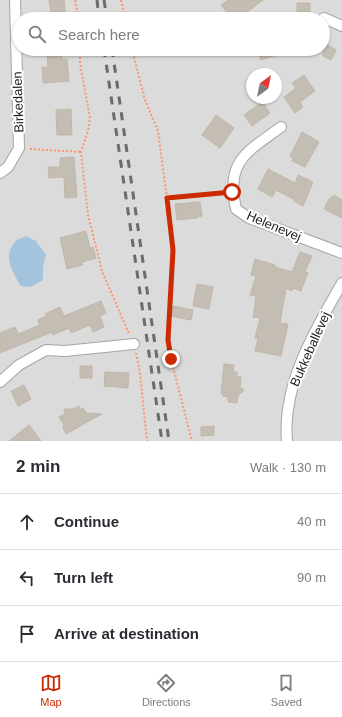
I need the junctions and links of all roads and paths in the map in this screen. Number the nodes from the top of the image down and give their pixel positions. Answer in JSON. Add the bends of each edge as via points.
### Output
{"nodes":[{"id":1,"x":15,"y":0,"type":"edge"},
{"id":2,"x":75,"y":0,"type":"edge"},
{"id":3,"x":122,"y":0,"type":"edge"},
{"id":4,"x":15,"y":12,"type":"edge"},
{"id":5,"x":78,"y":12,"type":"edge"},
{"id":6,"x":124,"y":12,"type":"edge"},
{"id":7,"x":330,"y":21,"type":"edge"},
{"id":8,"x":342,"y":26,"type":"edge"},
{"id":9,"x":17,"y":56,"type":"edge"},
{"id":10,"x":80,"y":56,"type":"edge"},
{"id":11,"x":134,"y":56,"type":"edge"},
{"id":12,"x":282,"y":127,"type":"dead end"},
{"id":13,"x":19,"y":148,"type":"junction"},
{"id":14,"x":81,"y":152,"type":"junction"},
{"id":15,"x":0,"y":173,"type":"edge"},
{"id":16,"x":232,"y":192,"type":"junction"},
{"id":17,"x":167,"y":198,"type":"junction"},
{"id":18,"x":342,"y":253,"type":"edge"},
{"id":19,"x":342,"y":283,"type":"edge"},
{"id":20,"x":134,"y":344,"type":"junction"},
{"id":21,"x":0,"y":382,"type":"edge"},
{"id":22,"x":147,"y":441,"type":"edge"},
{"id":23,"x":192,"y":441,"type":"edge"},
{"id":24,"x":287,"y":441,"type":"edge"}],
"edges":[{"from":1,"to":4,"type":"street","name":"Birkedalen"},
{"from":2,"to":5,"type":"path"},
{"from":3,"to":6,"type":"path"},
{"from":7,"to":8,"type":"street"},
{"from":9,"to":13,"type":"street","name":"Birkedalen"},
{"from":10,"to":14,"type":"path","via":[[90,118]]},
{"from":11,"to":17,"type":"path","via":[[145,100],[158,131]]},
{"from":12,"to":16,"type":"street","name":"Helenevej","via":[[248,151],[236,167]]},
{"from":13,"to":14,"type":"path"},
{"from":13,"to":15,"type":"street","name":"Birkedalen","via":[[8,167]]},
{"from":14,"to":20,"type":"path","via":[[88,215],[102,271]]},
{"from":16,"to":17,"type":"path"},
{"from":16,"to":18,"type":"street","name":"Helenevej","via":[[236,209],[249,218]]},
{"from":17,"to":23,"type":"path","via":[[173,250],[168,340]]},
{"from":19,"to":24,"type":"street","name":"Bukkeballevej","via":[[302,360],[291,390],[286,425]]},
{"from":20,"to":21,"type":"street","via":[[65,351],[46,350],[20,364]]},
{"from":20,"to":22,"type":"path"}]}
